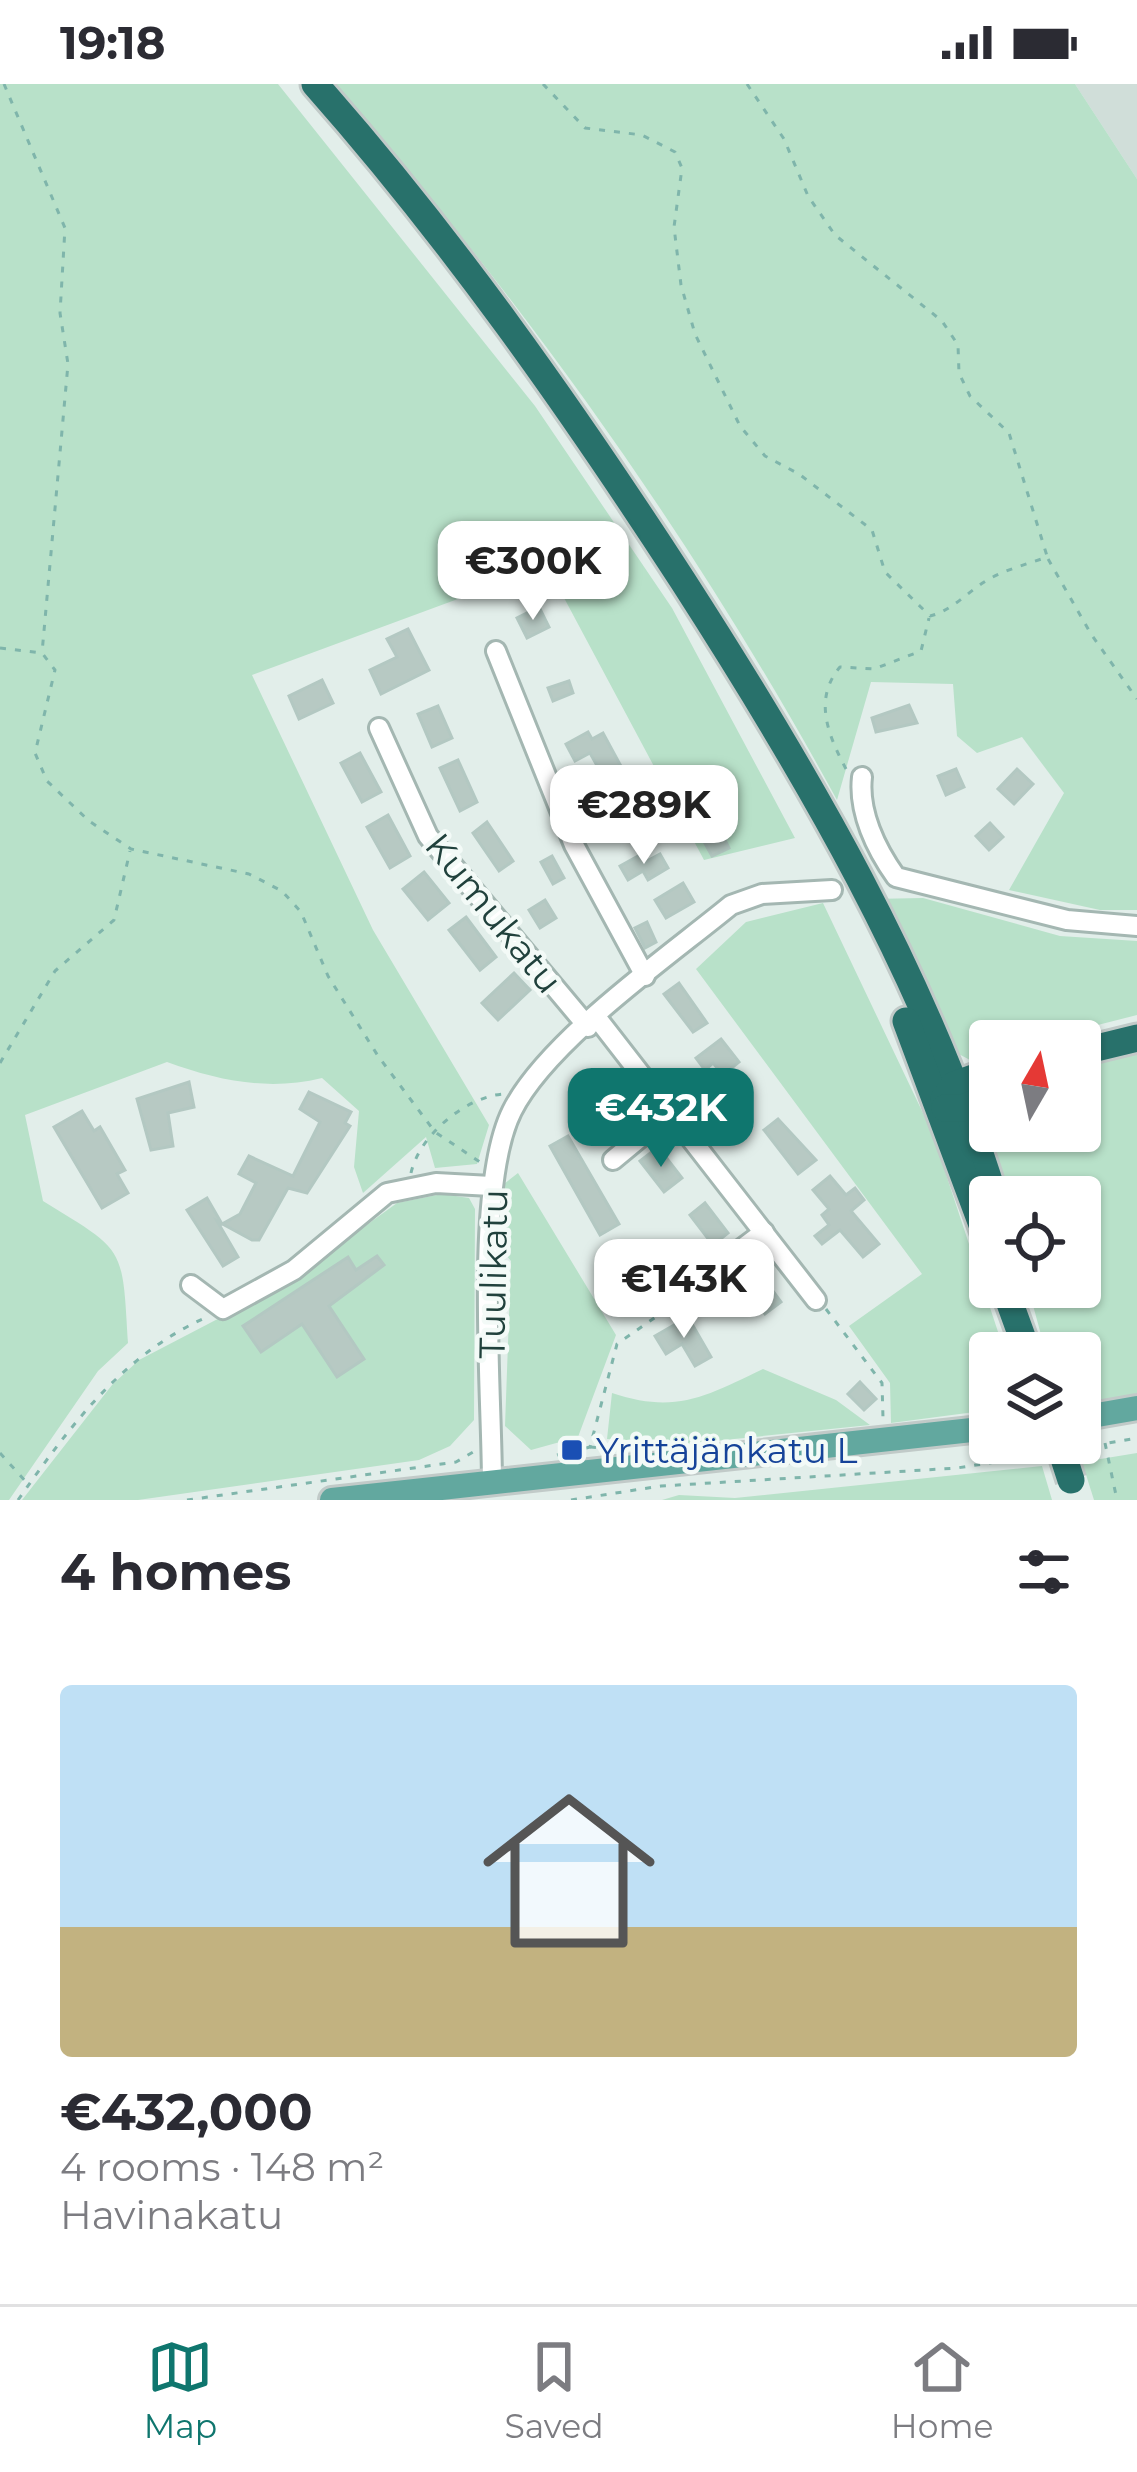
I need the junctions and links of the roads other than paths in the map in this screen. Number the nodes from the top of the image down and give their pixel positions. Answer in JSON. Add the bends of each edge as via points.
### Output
{"nodes":[{"id":1,"x":315,"y":84,"type":"edge"},
{"id":2,"x":496,"y":651,"type":"dead end"},
{"id":3,"x":379,"y":728,"type":"dead end"},
{"id":4,"x":861,"y":786,"type":"road end"},
{"id":5,"x":832,"y":890,"type":"dead end"},
{"id":6,"x":1137,"y":926,"type":"edge"},
{"id":7,"x":645,"y":976,"type":"junction"},
{"id":8,"x":592,"y":1022,"type":"junction"},
{"id":9,"x":969,"y":1088,"type":"edge"},
{"id":10,"x":969,"y":1098,"type":"edge"},
{"id":11,"x":953,"y":1100,"type":"junction"},
{"id":12,"x":671,"y":1112,"type":"junction"},
{"id":13,"x":613,"y":1160,"type":"dead end"},
{"id":14,"x":972,"y":1176,"type":"edge"},
{"id":15,"x":985,"y":1176,"type":"edge"},
{"id":16,"x":493,"y":1179,"type":"junction"},
{"id":17,"x":764,"y":1232,"type":"junction"},
{"id":18,"x":190,"y":1286,"type":"dead end"},
{"id":19,"x":688,"y":1289,"type":"road end"},
{"id":20,"x":816,"y":1300,"type":"road end"},
{"id":21,"x":1137,"y":1411,"type":"edge"},
{"id":22,"x":1101,"y":1415,"type":"edge"},
{"id":23,"x":969,"y":1431,"type":"edge"},
{"id":24,"x":492,"y":1484,"type":"junction"},
{"id":25,"x":362,"y":1498,"type":"edge"},
{"id":26,"x":332,"y":1500,"type":"edge"}],
"edges":[{"from":1,"to":11,"type":"highway","via":[[478,281],[684,584],[798,768]]},
{"from":2,"to":7,"type":"street","via":[[574,845]]},
{"from":3,"to":8,"type":"street","name":"Kumukatu","via":[[428,836]]},
{"from":4,"to":6,"type":"street","via":[[881,856],[896,878],[1067,920]]},
{"from":5,"to":7,"type":"street","name":"Tuulikatu","via":[[744,898]]},
{"from":7,"to":8,"type":"street","name":"Tuulikatu"},
{"from":8,"to":12,"type":"street","name":"Kumukatu"},
{"from":8,"to":16,"type":"street","name":"Tuulikatu","via":[[522,1094]]},
{"from":9,"to":11,"type":"highway"},
{"from":10,"to":11,"type":"highway"},
{"from":11,"to":14,"type":"highway"},
{"from":11,"to":15,"type":"highway"},
{"from":12,"to":13,"type":"street"},
{"from":12,"to":17,"type":"street","name":"Kumukatu"},
{"from":16,"to":18,"type":"street","via":[[413,1186],[372,1202],[294,1270],[224,1310]]},
{"from":16,"to":24,"type":"street","name":"Tuulikatu"},
{"from":17,"to":19,"type":"street"},
{"from":17,"to":20,"type":"street","name":"Kumukatu"},
{"from":21,"to":22,"type":"main road"},
{"from":23,"to":24,"type":"main road"},
{"from":24,"to":25,"type":"main road"},
{"from":25,"to":26,"type":"main road"}]}
